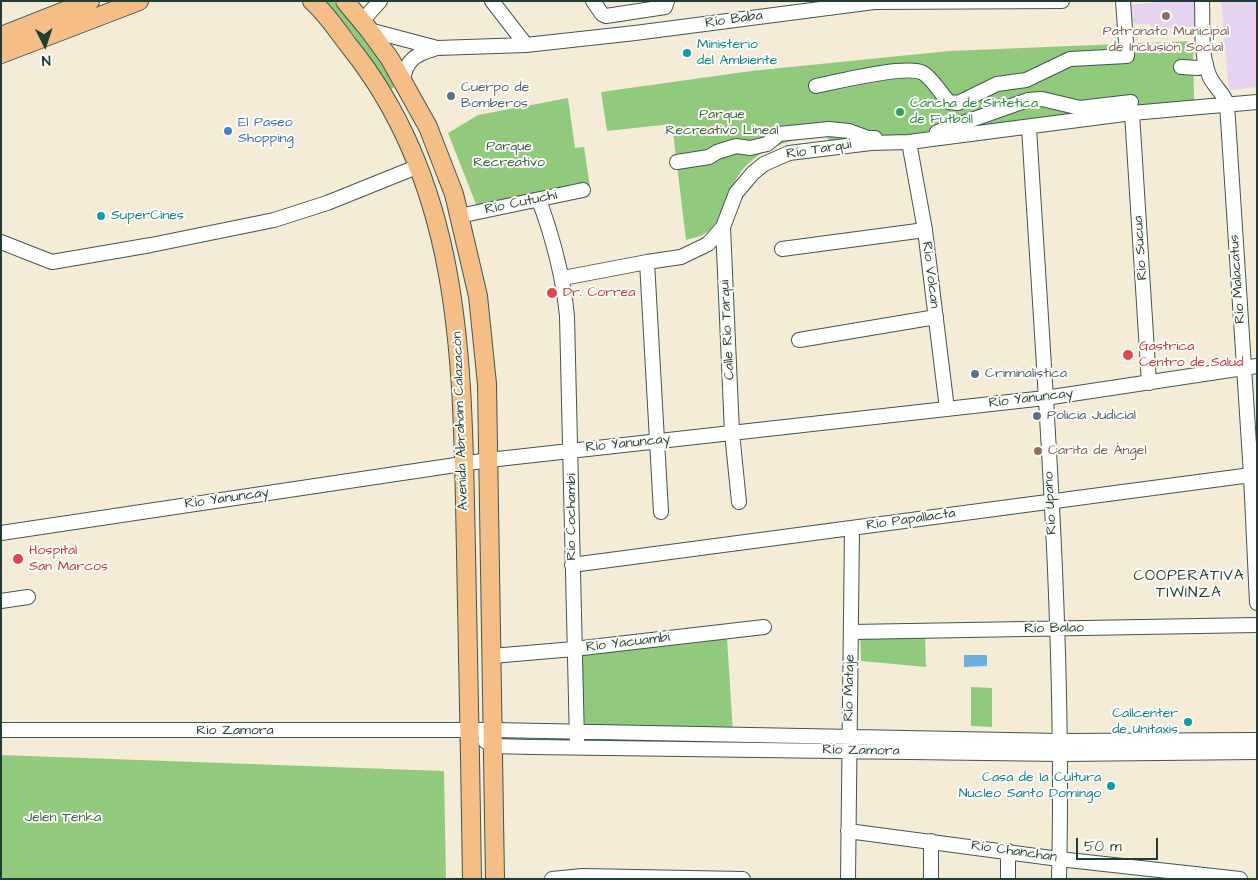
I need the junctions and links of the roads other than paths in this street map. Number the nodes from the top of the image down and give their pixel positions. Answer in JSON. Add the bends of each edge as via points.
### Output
{"nodes":[{"id":1,"x":90,"y":1,"type":"edge"},
{"id":2,"x":139,"y":1,"type":"edge"},
{"id":3,"x":312,"y":1,"type":"edge"},
{"id":4,"x":345,"y":1,"type":"edge"},
{"id":5,"x":380,"y":1,"type":"edge"},
{"id":6,"x":492,"y":1,"type":"edge"},
{"id":7,"x":593,"y":1,"type":"edge"},
{"id":8,"x":667,"y":1,"type":"edge"},
{"id":9,"x":874,"y":1,"type":"edge"},
{"id":10,"x":1062,"y":1,"type":"edge"},
{"id":11,"x":1123,"y":1,"type":"edge"},
{"id":12,"x":1202,"y":1,"type":"edge"},
{"id":13,"x":366,"y":25,"type":"junction"},
{"id":14,"x":2,"y":34,"type":"edge"},
{"id":15,"x":526,"y":45,"type":"junction"},
{"id":16,"x":437,"y":48,"type":"junction"},
{"id":17,"x":1,"y":54,"type":"edge"},
{"id":18,"x":1206,"y":64,"type":"junction"},
{"id":19,"x":1181,"y":67,"type":"dead end"},
{"id":20,"x":405,"y":84,"type":"junction"},
{"id":21,"x":816,"y":86,"type":"dead end"},
{"id":22,"x":387,"y":101,"type":"junction"},
{"id":23,"x":1257,"y":102,"type":"edge"},
{"id":24,"x":1227,"y":104,"type":"junction"},
{"id":25,"x":1132,"y":108,"type":"junction"},
{"id":26,"x":1029,"y":127,"type":"junction"},
{"id":27,"x":909,"y":142,"type":"junction"},
{"id":28,"x":677,"y":162,"type":"dead end"},
{"id":29,"x":419,"y":166,"type":"junction"},
{"id":30,"x":583,"y":190,"type":"dead end"},
{"id":31,"x":539,"y":200,"type":"junction"},
{"id":32,"x":459,"y":216,"type":"junction"},
{"id":33,"x":723,"y":226,"type":"junction"},
{"id":34,"x":925,"y":230,"type":"junction"},
{"id":35,"x":1,"y":242,"type":"edge"},
{"id":36,"x":782,"y":249,"type":"dead end"},
{"id":37,"x":647,"y":262,"type":"junction"},
{"id":38,"x":563,"y":278,"type":"junction"},
{"id":39,"x":936,"y":317,"type":"junction"},
{"id":40,"x":799,"y":340,"type":"dead end"},
{"id":41,"x":1250,"y":367,"type":"edge"},
{"id":42,"x":1149,"y":383,"type":"junction"},
{"id":43,"x":1045,"y":398,"type":"junction"},
{"id":44,"x":947,"y":409,"type":"junction"},
{"id":45,"x":732,"y":433,"type":"junction"},
{"id":46,"x":656,"y":441,"type":"junction"},
{"id":47,"x":571,"y":450,"type":"junction"},
{"id":48,"x":489,"y":460,"type":"junction"},
{"id":49,"x":464,"y":464,"type":"junction"},
{"id":50,"x":1251,"y":475,"type":"junction"},
{"id":51,"x":1052,"y":501,"type":"junction"},
{"id":52,"x":740,"y":502,"type":"dead end"},
{"id":53,"x":661,"y":512,"type":"dead end"},
{"id":54,"x":852,"y":528,"type":"junction"},
{"id":55,"x":1,"y":532,"type":"edge"},
{"id":56,"x":572,"y":565,"type":"junction"},
{"id":57,"x":28,"y":596,"type":"dead end"},
{"id":58,"x":1,"y":601,"type":"edge"},
{"id":59,"x":1257,"y":603,"type":"edge"},
{"id":60,"x":1257,"y":625,"type":"edge"},
{"id":61,"x":764,"y":627,"type":"dead end"},
{"id":62,"x":1056,"y":629,"type":"junction"},
{"id":63,"x":851,"y":632,"type":"junction"},
{"id":64,"x":574,"y":649,"type":"junction"},
{"id":65,"x":492,"y":656,"type":"junction"},
{"id":66,"x":1,"y":730,"type":"edge"},
{"id":67,"x":469,"y":732,"type":"junction"},
{"id":68,"x":576,"y":733,"type":"junction"},
{"id":69,"x":493,"y":738,"type":"junction"},
{"id":70,"x":1257,"y":740,"type":"edge"},
{"id":71,"x":850,"y":744,"type":"junction"},
{"id":72,"x":577,"y":748,"type":"junction"},
{"id":73,"x":1061,"y":748,"type":"junction"},
{"id":74,"x":1257,"y":752,"type":"edge"},
{"id":75,"x":848,"y":831,"type":"junction"},
{"id":76,"x":930,"y":841,"type":"junction"},
{"id":77,"x":1008,"y":851,"type":"junction"},
{"id":78,"x":1059,"y":859,"type":"junction"},
{"id":79,"x":472,"y":879,"type":"edge"},
{"id":80,"x":495,"y":879,"type":"edge"},
{"id":81,"x":552,"y":879,"type":"edge"},
{"id":82,"x":743,"y":879,"type":"edge"},
{"id":83,"x":848,"y":879,"type":"edge"},
{"id":84,"x":931,"y":879,"type":"edge"},
{"id":85,"x":1008,"y":879,"type":"edge"},
{"id":86,"x":1059,"y":879,"type":"edge"},
{"id":87,"x":1240,"y":879,"type":"edge"}],
"edges":[{"from":1,"to":14,"type":"main road"},
{"from":2,"to":17,"type":"main road"},
{"from":3,"to":22,"type":"main road","name":"Avenida Abraham Calazacón","via":[[358,57]]},
{"from":4,"to":13,"type":"main road","name":"Avenida Abraham Calazacón"},
{"from":5,"to":13,"type":"street"},
{"from":6,"to":15,"type":"street"},
{"from":7,"to":8,"type":"street","via":[[606,16],[665,7]]},
{"from":9,"to":10,"type":"street","name":"Río Baba"},
{"from":9,"to":15,"type":"street","name":"Río Baba"},
{"from":11,"to":21,"type":"street","via":[[1127,56],[1070,59],[1026,80],[997,84],[958,103],[949,102],[923,73],[912,71],[869,75]]},
{"from":12,"to":18,"type":"street"},
{"from":13,"to":16,"type":"street","name":"Río Baba"},
{"from":13,"to":20,"type":"main road","name":"Avenida Abraham Calazacón"},
{"from":15,"to":16,"type":"street","name":"Río Baba"},
{"from":16,"to":20,"type":"street","name":"Río Baba","via":[[414,56],[405,70]]},
{"from":18,"to":19,"type":"street","via":[[1198,68]]},
{"from":18,"to":24,"type":"street","via":[[1213,84]]},
{"from":20,"to":22,"type":"main road"},
{"from":20,"to":32,"type":"main road","name":"Avenida Abraham Calazacón","via":[[437,146]]},
{"from":22,"to":29,"type":"main road","name":"Avenida Abraham Calazacón"},
{"from":23,"to":24,"type":"street","name":"Río Tarqui"},
{"from":24,"to":25,"type":"street","name":"Río Tarqui"},
{"from":24,"to":41,"type":"street","name":"Río Malacatus"},
{"from":25,"to":26,"type":"street","name":"Río Tarqui"},
{"from":25,"to":28,"type":"street","via":[[1080,108],[1042,99],[1028,100],[1010,104],[942,132],[868,138],[829,129],[779,134],[767,144],[750,148],[736,146],[710,157]]},
{"from":25,"to":42,"type":"street","name":"Río Sucua"},
{"from":26,"to":27,"type":"street","name":"Río Tarqui"},
{"from":26,"to":43,"type":"street","name":"Río Upano"},
{"from":27,"to":33,"type":"street","name":"Río Tarqui","via":[[862,144],[789,153],[776,158],[753,173],[736,193]]},
{"from":27,"to":34,"type":"street","name":"Río Volcan"},
{"from":29,"to":35,"type":"street","via":[[274,220],[151,244],[52,262]]},
{"from":29,"to":49,"type":"main road","name":"Avenida Abraham Calazacón","via":[[438,227],[452,291],[459,344]]},
{"from":30,"to":31,"type":"street","name":"Río Cutuchi"},
{"from":31,"to":32,"type":"street","name":"Río Cutuchi"},
{"from":31,"to":38,"type":"street","name":"Río Cochambi"},
{"from":32,"to":48,"type":"main road","name":"Avenida Abraham Calazacón","via":[[482,324]]},
{"from":33,"to":37,"type":"street","name":"Río Tarqui","via":[[708,244],[690,253]]},
{"from":33,"to":45,"type":"street","name":"Calle Río Tarqui"},
{"from":34,"to":36,"type":"street"},
{"from":34,"to":39,"type":"street","name":"Río Volcan"},
{"from":37,"to":38,"type":"street","name":"Río Tarqui"},
{"from":37,"to":46,"type":"street"},
{"from":38,"to":47,"type":"street","name":"Río Cochambi","via":[[570,357]]},
{"from":39,"to":40,"type":"street"},
{"from":39,"to":44,"type":"street","name":"Río Volcan"},
{"from":41,"to":42,"type":"street","name":"Río Yanuncay"},
{"from":41,"to":50,"type":"street","name":"Río Malacatus"},
{"from":42,"to":43,"type":"street","name":"Río Yanuncay"},
{"from":43,"to":44,"type":"street","name":"Río Yanuncay"},
{"from":43,"to":51,"type":"street","name":"Río Upano"},
{"from":44,"to":45,"type":"street","name":"Río Yanuncay"},
{"from":45,"to":46,"type":"street","name":"Río Yanuncay"},
{"from":45,"to":52,"type":"street","name":"Calle Río Tarqui"},
{"from":46,"to":47,"type":"street","name":"Río Yanuncay"},
{"from":46,"to":53,"type":"street"},
{"from":47,"to":48,"type":"street","name":"Río Yanuncay"},
{"from":47,"to":56,"type":"street","name":"Río Cochambi"},
{"from":48,"to":49,"type":"street","name":"Río Yanuncay"},
{"from":48,"to":65,"type":"main road","name":"Avenida Abraham Calazacón"},
{"from":49,"to":55,"type":"street","name":"Río Yanuncay"},
{"from":49,"to":67,"type":"main road","name":"Avenida Abraham Calazacón"},
{"from":50,"to":51,"type":"street","name":"Río Papallacta"},
{"from":50,"to":59,"type":"street","name":"Río Malacatus"},
{"from":51,"to":54,"type":"street","name":"Río Papallacta"},
{"from":51,"to":62,"type":"street","name":"Río Upano"},
{"from":54,"to":56,"type":"street","name":"Río Papallacta"},
{"from":54,"to":63,"type":"street","name":"Río Mataje"},
{"from":56,"to":64,"type":"street","name":"Río Cochambi"},
{"from":57,"to":58,"type":"street"},
{"from":60,"to":62,"type":"street","name":"Río Balao"},
{"from":61,"to":64,"type":"street","name":"Río Yacuambi"},
{"from":62,"to":63,"type":"street","name":"Río Balao"},
{"from":62,"to":73,"type":"street","name":"Río Upano"},
{"from":63,"to":71,"type":"street","name":"Río Mataje"},
{"from":64,"to":65,"type":"street","name":"Río Yacuambi"},
{"from":64,"to":68,"type":"street","name":"Río Cochambi"},
{"from":65,"to":69,"type":"main road","name":"Avenida Abraham Calazacón"},
{"from":66,"to":67,"type":"street","name":"Río Zamora"},
{"from":67,"to":69,"type":"street","name":"Río Zamora"},
{"from":67,"to":79,"type":"main road","name":"Avenida Abraham Calazacón"},
{"from":68,"to":69,"type":"street","name":"Río Zamora"},
{"from":68,"to":71,"type":"street","name":"Río Zamora"},
{"from":68,"to":72,"type":"street","name":"Río Cochambi"},
{"from":69,"to":72,"type":"street","name":"Río Zamora"},
{"from":69,"to":80,"type":"main road","name":"Avenida Abraham Calazacón"},
{"from":70,"to":73,"type":"street","name":"Río Zamora"},
{"from":71,"to":72,"type":"street","name":"Río Zamora"},
{"from":71,"to":73,"type":"street","name":"Río Zamora"},
{"from":71,"to":75,"type":"street","name":"Río Mataje"},
{"from":73,"to":74,"type":"street","name":"Río Zamora"},
{"from":73,"to":78,"type":"street","name":"Río Upano"},
{"from":75,"to":76,"type":"street","name":"Río Chanchan"},
{"from":75,"to":83,"type":"street","name":"Río Mataje"},
{"from":76,"to":77,"type":"street","name":"Río Chanchan"},
{"from":76,"to":84,"type":"street"},
{"from":77,"to":78,"type":"street","name":"Río Chanchan"},
{"from":77,"to":85,"type":"street"},
{"from":78,"to":86,"type":"street","name":"Río Upano"},
{"from":78,"to":87,"type":"street","name":"Río Chanchan"},
{"from":81,"to":82,"type":"street","via":[[622,876]]}]}
